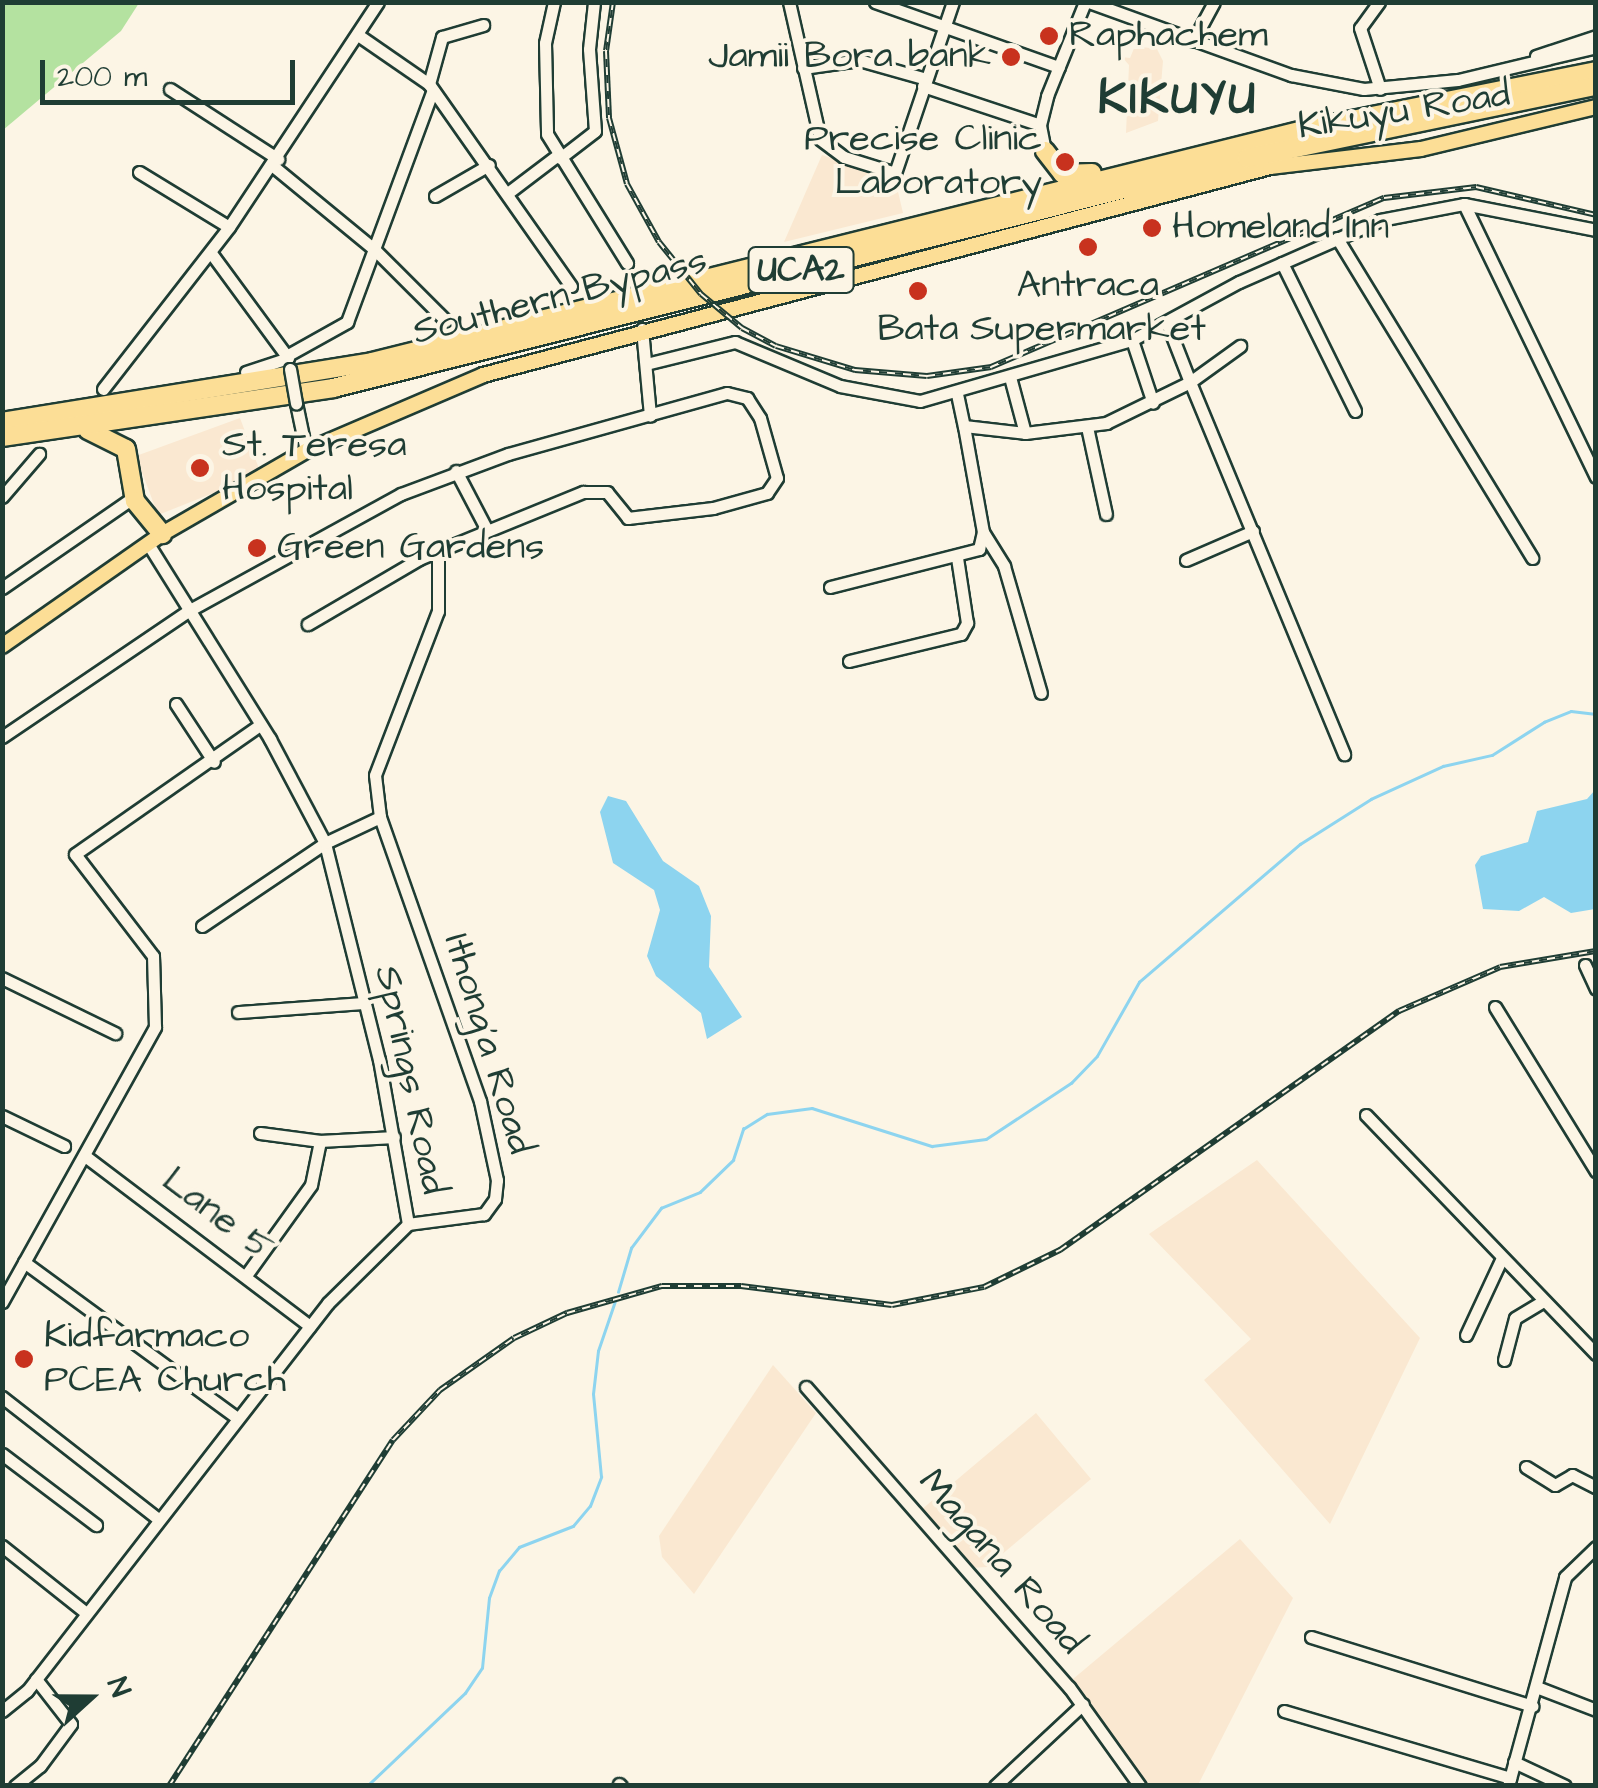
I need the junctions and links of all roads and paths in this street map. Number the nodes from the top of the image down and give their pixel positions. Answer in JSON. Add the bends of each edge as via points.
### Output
{"nodes":[{"id":1,"x":378,"y":2,"type":"edge"},
{"id":2,"x":554,"y":2,"type":"edge"},
{"id":3,"x":789,"y":2,"type":"edge"},
{"id":4,"x":875,"y":2,"type":"edge"},
{"id":5,"x":953,"y":2,"type":"edge"},
{"id":6,"x":1087,"y":2,"type":"edge"},
{"id":7,"x":1214,"y":2,"type":"edge"},
{"id":8,"x":1379,"y":2,"type":"edge"},
{"id":9,"x":590,"y":3,"type":"edge"},
{"id":10,"x":483,"y":25,"type":"dead end"},
{"id":11,"x":944,"y":28,"type":"junction"},
{"id":12,"x":358,"y":35,"type":"junction"},
{"id":13,"x":1596,"y":36,"type":"edge"},
{"id":14,"x":1193,"y":41,"type":"junction"},
{"id":15,"x":1596,"y":47,"type":"edge"},
{"id":16,"x":1514,"y":66,"type":"junction"},
{"id":17,"x":1059,"y":67,"type":"junction"},
{"id":18,"x":803,"y":68,"type":"junction"},
{"id":19,"x":1596,"y":71,"type":"edge"},
{"id":20,"x":925,"y":82,"type":"junction"},
{"id":21,"x":1596,"y":86,"type":"edge"},
{"id":22,"x":431,"y":87,"type":"junction"},
{"id":23,"x":1380,"y":89,"type":"junction"},
{"id":24,"x":170,"y":90,"type":"dead end"},
{"id":25,"x":1596,"y":107,"type":"edge"},
{"id":26,"x":1040,"y":126,"type":"junction"},
{"id":27,"x":1045,"y":151,"type":"junction"},
{"id":28,"x":559,"y":156,"type":"junction"},
{"id":29,"x":1199,"y":156,"type":"junction"},
{"id":30,"x":275,"y":163,"type":"junction"},
{"id":31,"x":489,"y":164,"type":"junction"},
{"id":32,"x":138,"y":172,"type":"dead end"},
{"id":33,"x":509,"y":192,"type":"junction"},
{"id":34,"x":435,"y":196,"type":"dead end"},
{"id":35,"x":1464,"y":204,"type":"junction"},
{"id":36,"x":940,"y":221,"type":"junction"},
{"id":37,"x":229,"y":228,"type":"junction"},
{"id":38,"x":1596,"y":230,"type":"edge"},
{"id":39,"x":1337,"y":238,"type":"junction"},
{"id":40,"x":373,"y":248,"type":"junction"},
{"id":41,"x":211,"y":253,"type":"junction"},
{"id":42,"x":627,"y":263,"type":"dead end"},
{"id":43,"x":1282,"y":263,"type":"junction"},
{"id":44,"x":571,"y":286,"type":"dead end"},
{"id":45,"x":446,"y":321,"type":"dead end"},
{"id":46,"x":1167,"y":323,"type":"junction"},
{"id":47,"x":642,"y":328,"type":"junction"},
{"id":48,"x":1132,"y":340,"type":"junction"},
{"id":49,"x":1240,"y":346,"type":"dead end"},
{"id":50,"x":289,"y":361,"type":"junction"},
{"id":51,"x":646,"y":364,"type":"junction"},
{"id":52,"x":246,"y":372,"type":"dead end"},
{"id":53,"x":1010,"y":378,"type":"junction"},
{"id":54,"x":1190,"y":382,"type":"junction"},
{"id":55,"x":102,"y":389,"type":"dead end"},
{"id":56,"x":958,"y":394,"type":"junction"},
{"id":57,"x":1153,"y":403,"type":"junction"},
{"id":58,"x":1355,"y":410,"type":"dead end"},
{"id":59,"x":650,"y":416,"type":"junction"},
{"id":60,"x":2,"y":422,"type":"edge"},
{"id":61,"x":964,"y":426,"type":"junction"},
{"id":62,"x":78,"y":427,"type":"junction"},
{"id":63,"x":1087,"y":427,"type":"junction"},
{"id":64,"x":1026,"y":433,"type":"junction"},
{"id":65,"x":2,"y":437,"type":"edge"},
{"id":66,"x":306,"y":451,"type":"junction"},
{"id":67,"x":39,"y":454,"type":"dead end"},
{"id":68,"x":456,"y":471,"type":"junction"},
{"id":69,"x":1596,"y":478,"type":"edge"},
{"id":70,"x":2,"y":497,"type":"edge"},
{"id":71,"x":134,"y":498,"type":"junction"},
{"id":72,"x":1106,"y":514,"type":"dead end"},
{"id":73,"x":488,"y":530,"type":"junction"},
{"id":74,"x":1253,"y":531,"type":"junction"},
{"id":75,"x":983,"y":532,"type":"junction"},
{"id":76,"x":155,"y":539,"type":"junction"},
{"id":77,"x":438,"y":550,"type":"junction"},
{"id":78,"x":956,"y":558,"type":"junction"},
{"id":79,"x":1532,"y":558,"type":"dead end"},
{"id":80,"x":1186,"y":560,"type":"dead end"},
{"id":81,"x":830,"y":587,"type":"dead end"},
{"id":82,"x":2,"y":588,"type":"edge"},
{"id":83,"x":188,"y":611,"type":"junction"},
{"id":84,"x":308,"y":624,"type":"dead end"},
{"id":85,"x":2,"y":646,"type":"edge"},
{"id":86,"x":849,"y":661,"type":"dead end"},
{"id":87,"x":1041,"y":693,"type":"dead end"},
{"id":88,"x":176,"y":704,"type":"dead end"},
{"id":89,"x":260,"y":726,"type":"junction"},
{"id":90,"x":2,"y":737,"type":"edge"},
{"id":91,"x":1344,"y":754,"type":"dead end"},
{"id":92,"x":214,"y":762,"type":"junction"},
{"id":93,"x":380,"y":817,"type":"junction"},
{"id":94,"x":325,"y":842,"type":"junction"},
{"id":95,"x":202,"y":926,"type":"dead end"},
{"id":96,"x":1585,"y":965,"type":"dead end"},
{"id":97,"x":2,"y":978,"type":"edge"},
{"id":98,"x":1596,"y":989,"type":"edge"},
{"id":99,"x":366,"y":1003,"type":"junction"},
{"id":100,"x":1495,"y":1008,"type":"dead end"},
{"id":101,"x":238,"y":1012,"type":"dead end"},
{"id":102,"x":115,"y":1033,"type":"dead end"},
{"id":103,"x":1366,"y":1115,"type":"dead end"},
{"id":104,"x":2,"y":1116,"type":"edge"},
{"id":105,"x":260,"y":1133,"type":"dead end"},
{"id":106,"x":394,"y":1137,"type":"junction"},
{"id":107,"x":320,"y":1141,"type":"junction"},
{"id":108,"x":64,"y":1146,"type":"dead end"},
{"id":109,"x":85,"y":1156,"type":"junction"},
{"id":110,"x":1596,"y":1171,"type":"edge"},
{"id":111,"x":408,"y":1224,"type":"junction"},
{"id":112,"x":1502,"y":1260,"type":"junction"},
{"id":113,"x":24,"y":1262,"type":"junction"},
{"id":114,"x":248,"y":1274,"type":"junction"},
{"id":115,"x":1543,"y":1301,"type":"junction"},
{"id":116,"x":2,"y":1302,"type":"edge"},
{"id":117,"x":310,"y":1326,"type":"junction"},
{"id":118,"x":1466,"y":1334,"type":"dead end"},
{"id":119,"x":1596,"y":1354,"type":"edge"},
{"id":120,"x":1504,"y":1360,"type":"dead end"},
{"id":121,"x":806,"y":1387,"type":"dead end"},
{"id":122,"x":2,"y":1397,"type":"edge"},
{"id":123,"x":236,"y":1418,"type":"junction"},
{"id":124,"x":2,"y":1454,"type":"edge"},
{"id":125,"x":1526,"y":1467,"type":"dead end"},
{"id":126,"x":1596,"y":1487,"type":"edge"},
{"id":127,"x":156,"y":1518,"type":"junction"},
{"id":128,"x":96,"y":1525,"type":"dead end"},
{"id":129,"x":2,"y":1546,"type":"edge"},
{"id":130,"x":1596,"y":1547,"type":"edge"},
{"id":131,"x":85,"y":1612,"type":"junction"},
{"id":132,"x":1311,"y":1637,"type":"dead end"},
{"id":133,"x":36,"y":1678,"type":"junction"},
{"id":134,"x":1539,"y":1688,"type":"junction"},
{"id":135,"x":1082,"y":1704,"type":"junction"},
{"id":136,"x":1533,"y":1706,"type":"junction"},
{"id":137,"x":1596,"y":1710,"type":"edge"},
{"id":138,"x":1284,"y":1711,"type":"dead end"},
{"id":139,"x":2,"y":1712,"type":"edge"},
{"id":140,"x":1514,"y":1762,"type":"junction"},
{"id":141,"x":1509,"y":1782,"type":"edge"},
{"id":142,"x":15,"y":1786,"type":"edge"},
{"id":143,"x":995,"y":1786,"type":"edge"},
{"id":144,"x":1140,"y":1786,"type":"edge"},
{"id":145,"x":1566,"y":1786,"type":"edge"}],
"edges":[{"from":1,"to":12,"type":"street"},
{"from":2,"to":28,"type":"street","via":[[546,21],[545,120]]},
{"from":3,"to":18,"type":"street"},
{"from":4,"to":11,"type":"street"},
{"from":5,"to":11,"type":"street"},
{"from":6,"to":14,"type":"street"},
{"from":6,"to":17,"type":"street"},
{"from":7,"to":14,"type":"street"},
{"from":8,"to":23,"type":"street","via":[[1360,28]]},
{"from":9,"to":28,"type":"street","via":[[595,131]]},
{"from":10,"to":22,"type":"street","via":[[442,37]]},
{"from":11,"to":17,"type":"street"},
{"from":11,"to":20,"type":"street"},
{"from":12,"to":22,"type":"street"},
{"from":12,"to":30,"type":"street"},
{"from":13,"to":16,"type":"street"},
{"from":14,"to":23,"type":"street","via":[[1291,75]]},
{"from":15,"to":16,"type":"street"},
{"from":16,"to":23,"type":"street"},
{"from":17,"to":26,"type":"street"},
{"from":18,"to":20,"type":"street","via":[[859,60]]},
{"from":18,"to":20,"type":"street","via":[[806,101],[824,145],[894,173]]},
{"from":19,"to":29,"type":"highway","name":"Southern Bypass","number":"UCA2"},
{"from":20,"to":26,"type":"street"},
{"from":21,"to":62,"type":"highway","name":"Southern Bypass","number":"UCA2","via":[[1248,158],[333,388]]},
{"from":22,"to":31,"type":"street"},
{"from":22,"to":40,"type":"street"},
{"from":24,"to":30,"type":"street"},
{"from":25,"to":47,"type":"main road","name":"Kikuyu Road","via":[[1421,149],[1270,167]]},
{"from":26,"to":27,"type":"street"},
{"from":27,"to":29,"type":"highway","via":[[1068,176],[1181,150]]},
{"from":27,"to":36,"type":"highway","via":[[1035,186],[958,207]]},
{"from":28,"to":33,"type":"street"},
{"from":28,"to":42,"type":"street"},
{"from":29,"to":36,"type":"highway","name":"Southern Bypass","number":"UCA2"},
{"from":30,"to":37,"type":"street"},
{"from":30,"to":40,"type":"street"},
{"from":31,"to":33,"type":"street"},
{"from":31,"to":34,"type":"street"},
{"from":32,"to":37,"type":"street"},
{"from":33,"to":44,"type":"street"},
{"from":35,"to":38,"type":"street"},
{"from":35,"to":39,"type":"street","via":[[1380,220]]},
{"from":35,"to":69,"type":"street"},
{"from":36,"to":60,"type":"highway","name":"Southern Bypass","number":"UCA2","via":[[372,362],[248,388]]},
{"from":37,"to":41,"type":"street"},
{"from":39,"to":43,"type":"street"},
{"from":39,"to":79,"type":"street"},
{"from":40,"to":45,"type":"street"},
{"from":40,"to":50,"type":"street","via":[[346,322]]},
{"from":41,"to":50,"type":"street"},
{"from":41,"to":55,"type":"street"},
{"from":43,"to":46,"type":"street"},
{"from":43,"to":58,"type":"street"},
{"from":46,"to":48,"type":"street"},
{"from":46,"to":54,"type":"street"},
{"from":47,"to":51,"type":"street"},
{"from":47,"to":66,"type":"main road","name":"Kikuyu Road","via":[[483,376]]},
{"from":48,"to":53,"type":"street"},
{"from":48,"to":57,"type":"street"},
{"from":49,"to":54,"type":"street"},
{"from":50,"to":52,"type":"street"},
{"from":50,"to":66,"type":"street","bridge":true},
{"from":51,"to":56,"type":"street","via":[[735,342],[867,394],[909,401]]},
{"from":51,"to":59,"type":"street"},
{"from":53,"to":56,"type":"street"},
{"from":53,"to":64,"type":"street"},
{"from":54,"to":57,"type":"street"},
{"from":54,"to":74,"type":"street"},
{"from":56,"to":61,"type":"street"},
{"from":57,"to":63,"type":"street"},
{"from":59,"to":68,"type":"street"},
{"from":59,"to":73,"type":"street","via":[[742,394],[760,418],[778,478],[773,490],[713,508],[628,518],[607,492],[594,489]]},
{"from":61,"to":64,"type":"street"},
{"from":61,"to":75,"type":"street"},
{"from":62,"to":65,"type":"highway","name":"Southern Bypass","number":"UCA2"},
{"from":62,"to":71,"type":"highway","via":[[126,449]]},
{"from":63,"to":64,"type":"street"},
{"from":63,"to":72,"type":"street"},
{"from":66,"to":76,"type":"main road","name":"Kikuyu Road"},
{"from":67,"to":70,"type":"street"},
{"from":68,"to":73,"type":"street"},
{"from":68,"to":83,"type":"street","via":[[372,508]]},
{"from":71,"to":76,"type":"highway"},
{"from":71,"to":82,"type":"street"},
{"from":73,"to":77,"type":"street"},
{"from":74,"to":80,"type":"street"},
{"from":74,"to":91,"type":"street"},
{"from":75,"to":78,"type":"street","via":[[979,550]]},
{"from":75,"to":87,"type":"street","via":[[1004,566]]},
{"from":76,"to":83,"type":"street","name":"Springs Road"},
{"from":76,"to":85,"type":"main road","name":"Kikuyu Road"},
{"from":77,"to":84,"type":"street"},
{"from":77,"to":93,"type":"street","via":[[438,611],[376,776]]},
{"from":78,"to":81,"type":"street"},
{"from":78,"to":86,"type":"street","via":[[966,623],[961,634]]},
{"from":83,"to":89,"type":"street","name":"Springs Road"},
{"from":83,"to":90,"type":"street"},
{"from":88,"to":92,"type":"street"},
{"from":89,"to":92,"type":"street"},
{"from":89,"to":94,"type":"street","name":"Springs Road"},
{"from":92,"to":109,"type":"street","via":[[75,854],[148,947],[155,966],[152,1039]]},
{"from":93,"to":94,"type":"street"},
{"from":93,"to":111,"type":"street","name":"Ithong'a Road","via":[[480,1101],[497,1180],[496,1200],[484,1214]]},
{"from":94,"to":95,"type":"street"},
{"from":94,"to":99,"type":"street","name":"Springs Road"},
{"from":96,"to":98,"type":"street"},
{"from":97,"to":102,"type":"street"},
{"from":99,"to":101,"type":"street"},
{"from":99,"to":106,"type":"street","name":"Springs Road"},
{"from":100,"to":110,"type":"street"},
{"from":103,"to":112,"type":"street"},
{"from":104,"to":108,"type":"street"},
{"from":105,"to":107,"type":"street"},
{"from":106,"to":107,"type":"street"},
{"from":106,"to":111,"type":"street","name":"Springs Road"},
{"from":107,"to":114,"type":"street","via":[[311,1185]]},
{"from":109,"to":113,"type":"street"},
{"from":109,"to":114,"type":"street","name":"Lane 5"},
{"from":111,"to":117,"type":"street","name":"Springs Road"},
{"from":112,"to":115,"type":"street"},
{"from":112,"to":118,"type":"street"},
{"from":113,"to":116,"type":"street"},
{"from":113,"to":123,"type":"street"},
{"from":114,"to":117,"type":"street","name":"Lane 5"},
{"from":115,"to":119,"type":"street"},
{"from":115,"to":120,"type":"street","via":[[1514,1320],[1516,1334]]},
{"from":117,"to":123,"type":"street","name":"Springs Road"},
{"from":121,"to":135,"type":"street","name":"Magana Road"},
{"from":122,"to":127,"type":"street"},
{"from":123,"to":127,"type":"street","name":"Springs Road"},
{"from":124,"to":128,"type":"street"},
{"from":125,"to":126,"type":"street","via":[[1555,1484],[1570,1474]]},
{"from":127,"to":131,"type":"street","name":"Springs Road"},
{"from":129,"to":131,"type":"street"},
{"from":130,"to":134,"type":"street","via":[[1566,1576]]},
{"from":131,"to":133,"type":"street","name":"Springs Road"},
{"from":132,"to":136,"type":"street"},
{"from":133,"to":139,"type":"street","name":"Springs Road"},
{"from":133,"to":142,"type":"street","via":[[70,1724],[40,1766]]},
{"from":134,"to":136,"type":"street"},
{"from":134,"to":137,"type":"street"},
{"from":135,"to":143,"type":"street"},
{"from":135,"to":144,"type":"street","name":"Magana Road"},
{"from":136,"to":140,"type":"street"},
{"from":138,"to":141,"type":"street"},
{"from":140,"to":141,"type":"street"},
{"from":140,"to":145,"type":"street"}]}
